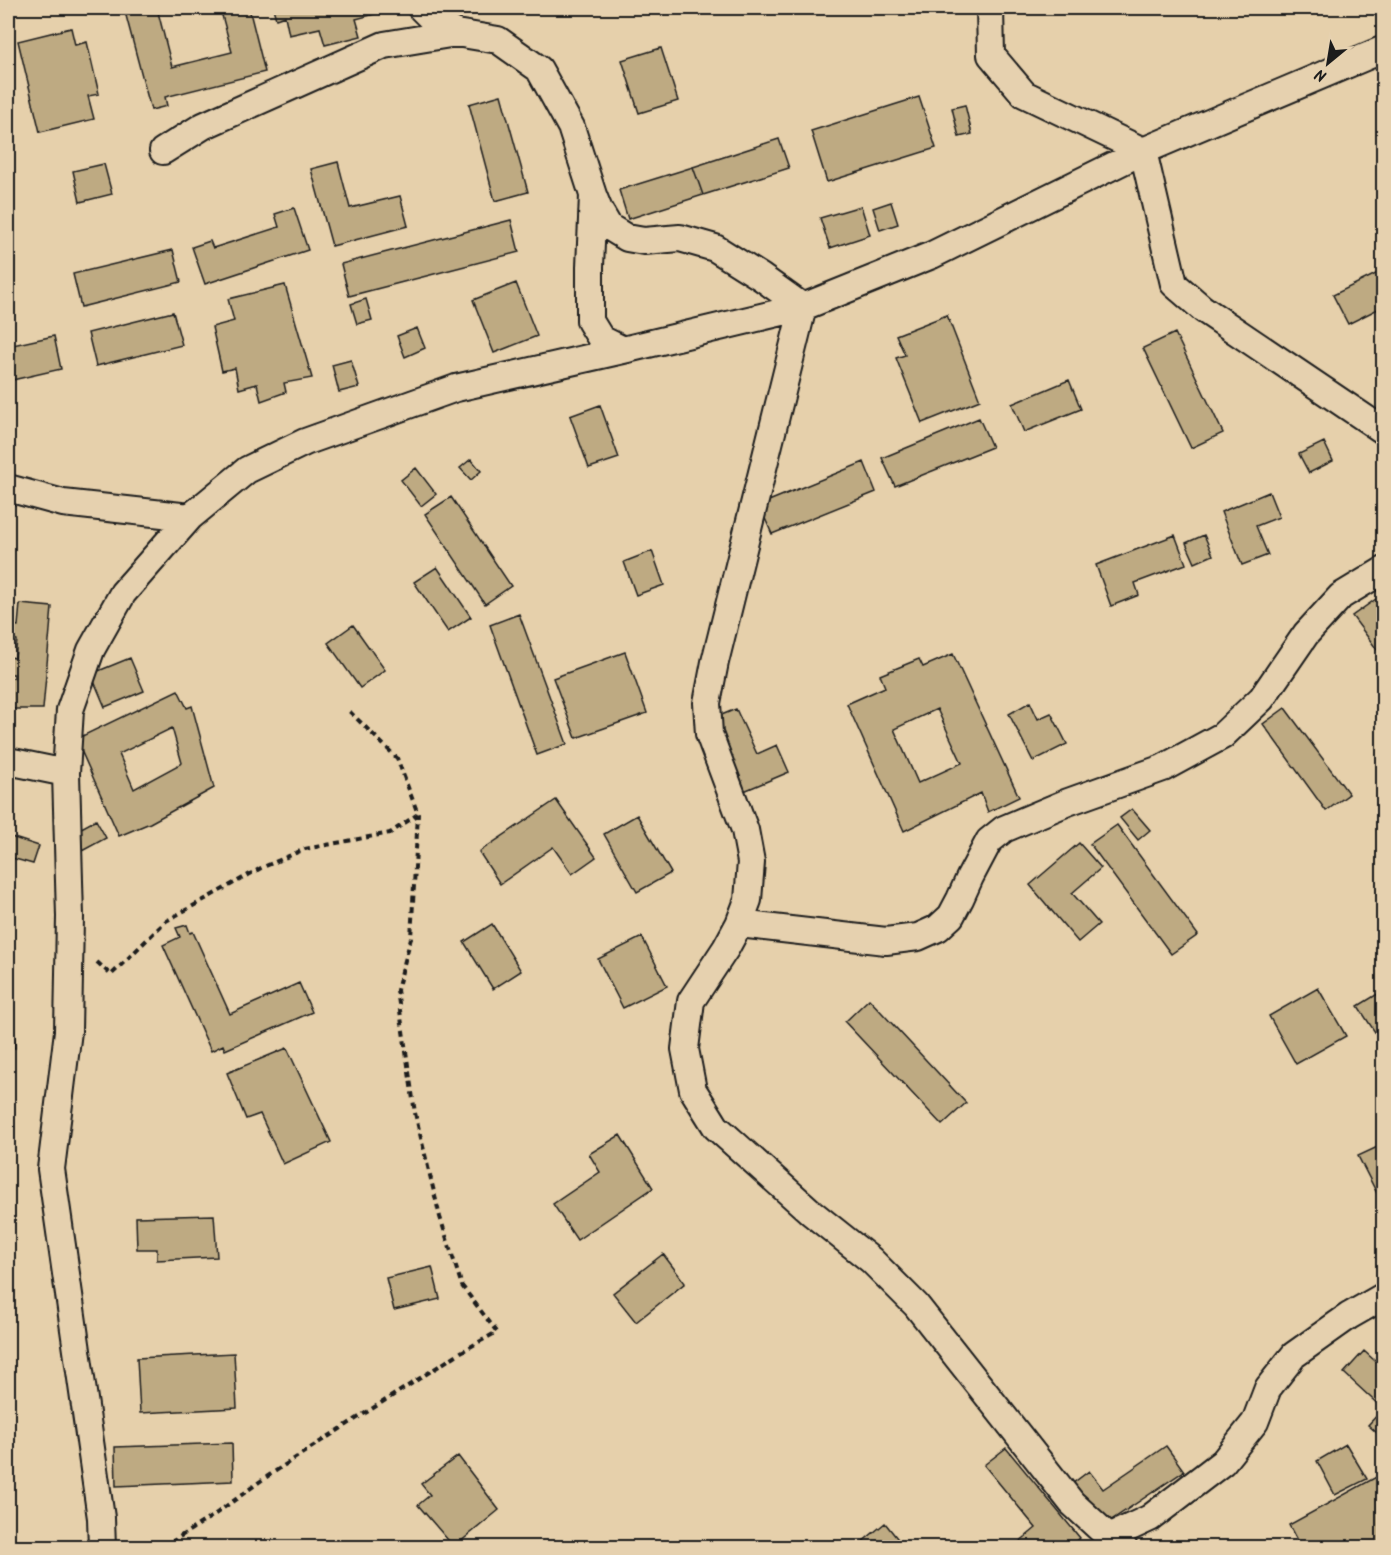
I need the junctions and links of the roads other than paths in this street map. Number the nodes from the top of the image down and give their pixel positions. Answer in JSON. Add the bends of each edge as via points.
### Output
{"nodes":[{"id":1,"x":421,"y":8,"type":"edge"},
{"id":2,"x":990,"y":8,"type":"edge"},
{"id":3,"x":456,"y":33,"type":"junction"},
{"id":4,"x":1383,"y":49,"type":"edge"},
{"id":5,"x":163,"y":151,"type":"dead end"},
{"id":6,"x":1143,"y":152,"type":"junction"},
{"id":7,"x":593,"y":195,"type":"junction"},
{"id":8,"x":803,"y":307,"type":"junction"},
{"id":9,"x":623,"y":350,"type":"junction"},
{"id":10,"x":1383,"y":431,"type":"edge"},
{"id":11,"x":8,"y":489,"type":"edge"},
{"id":12,"x":190,"y":517,"type":"junction"},
{"id":13,"x":1383,"y":570,"type":"edge"},
{"id":14,"x":8,"y":761,"type":"edge"},
{"id":15,"x":66,"y":773,"type":"junction"},
{"id":16,"x":739,"y":924,"type":"junction"},
{"id":17,"x":1383,"y":1296,"type":"edge"},
{"id":18,"x":1116,"y":1542,"type":"edge"},
{"id":19,"x":102,"y":1548,"type":"edge"}],
"edges":[{"from":1,"to":3,"type":"street"},
{"from":2,"to":6,"type":"street","via":[[991,55],[1024,94]]},
{"from":3,"to":5,"type":"street","via":[[384,45],[202,126]]},
{"from":3,"to":7,"type":"street","via":[[498,40],[539,69],[571,127]]},
{"from":4,"to":6,"type":"street"},
{"from":6,"to":8,"type":"street","via":[[932,255]]},
{"from":6,"to":10,"type":"street","via":[[1174,284],[1203,309]]},
{"from":7,"to":8,"type":"street","via":[[609,227],[627,238],[680,238],[715,248]]},
{"from":7,"to":9,"type":"street","via":[[590,321],[601,339]]},
{"from":8,"to":9,"type":"street"},
{"from":8,"to":16,"type":"street","via":[[707,703],[709,734],[745,830],[751,862],[748,900]]},
{"from":9,"to":12,"type":"street","via":[[456,388],[305,442],[247,470]]},
{"from":11,"to":12,"type":"street","via":[[63,503]]},
{"from":12,"to":15,"type":"street","via":[[123,593],[91,650],[70,710]]},
{"from":13,"to":16,"type":"street","via":[[1341,596],[1306,634],[1262,698],[1222,736],[1163,768],[1068,802],[996,835],[989,841],[951,916],[938,928],[918,937],[886,941]]},
{"from":14,"to":15,"type":"street"},
{"from":15,"to":19,"type":"street","via":[[68,1031],[51,1169],[101,1518]]},
{"from":16,"to":18,"type":"street","via":[[691,1001],[685,1049],[693,1090],[716,1127],[871,1260],[916,1305],[1071,1503]]},
{"from":17,"to":18,"type":"street","via":[[1294,1355],[1268,1388],[1255,1422],[1223,1462]]}]}
